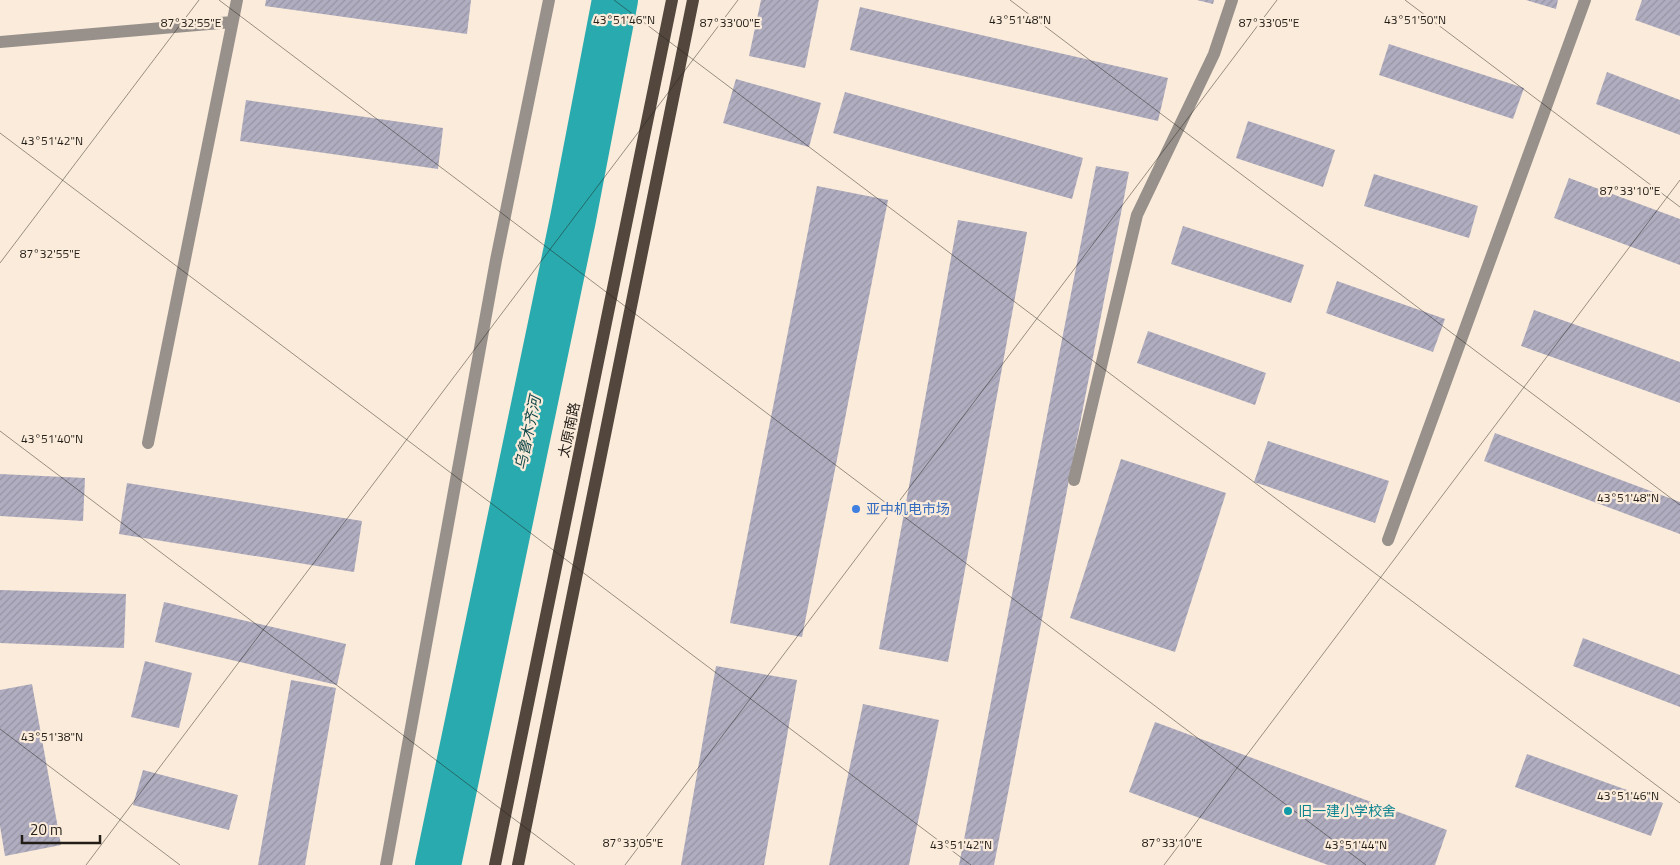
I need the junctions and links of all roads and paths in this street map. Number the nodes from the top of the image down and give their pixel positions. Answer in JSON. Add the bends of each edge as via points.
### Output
{"nodes":[{"id":1,"x":237,"y":0,"type":"edge"},
{"id":2,"x":548,"y":0,"type":"edge"},
{"id":3,"x":672,"y":0,"type":"edge"},
{"id":4,"x":693,"y":0,"type":"edge"},
{"id":5,"x":1232,"y":0,"type":"edge"},
{"id":6,"x":1584,"y":0,"type":"edge"},
{"id":7,"x":232,"y":22,"type":"junction"},
{"id":8,"x":0,"y":42,"type":"edge"},
{"id":9,"x":148,"y":443,"type":"dead end"},
{"id":10,"x":1074,"y":480,"type":"dead end"},
{"id":11,"x":1388,"y":540,"type":"dead end"},
{"id":12,"x":386,"y":865,"type":"edge"},
{"id":13,"x":495,"y":865,"type":"edge"},
{"id":14,"x":518,"y":865,"type":"edge"}],
"edges":[{"from":1,"to":7,"type":"street"},
{"from":2,"to":12,"type":"street","via":[[496,260]]},
{"from":3,"to":13,"type":"main road","name":"太原南路"},
{"from":4,"to":14,"type":"main road"},
{"from":5,"to":10,"type":"street","via":[[1214,54],[1137,215]]},
{"from":6,"to":11,"type":"street"},
{"from":7,"to":8,"type":"street"},
{"from":7,"to":9,"type":"street"}]}
